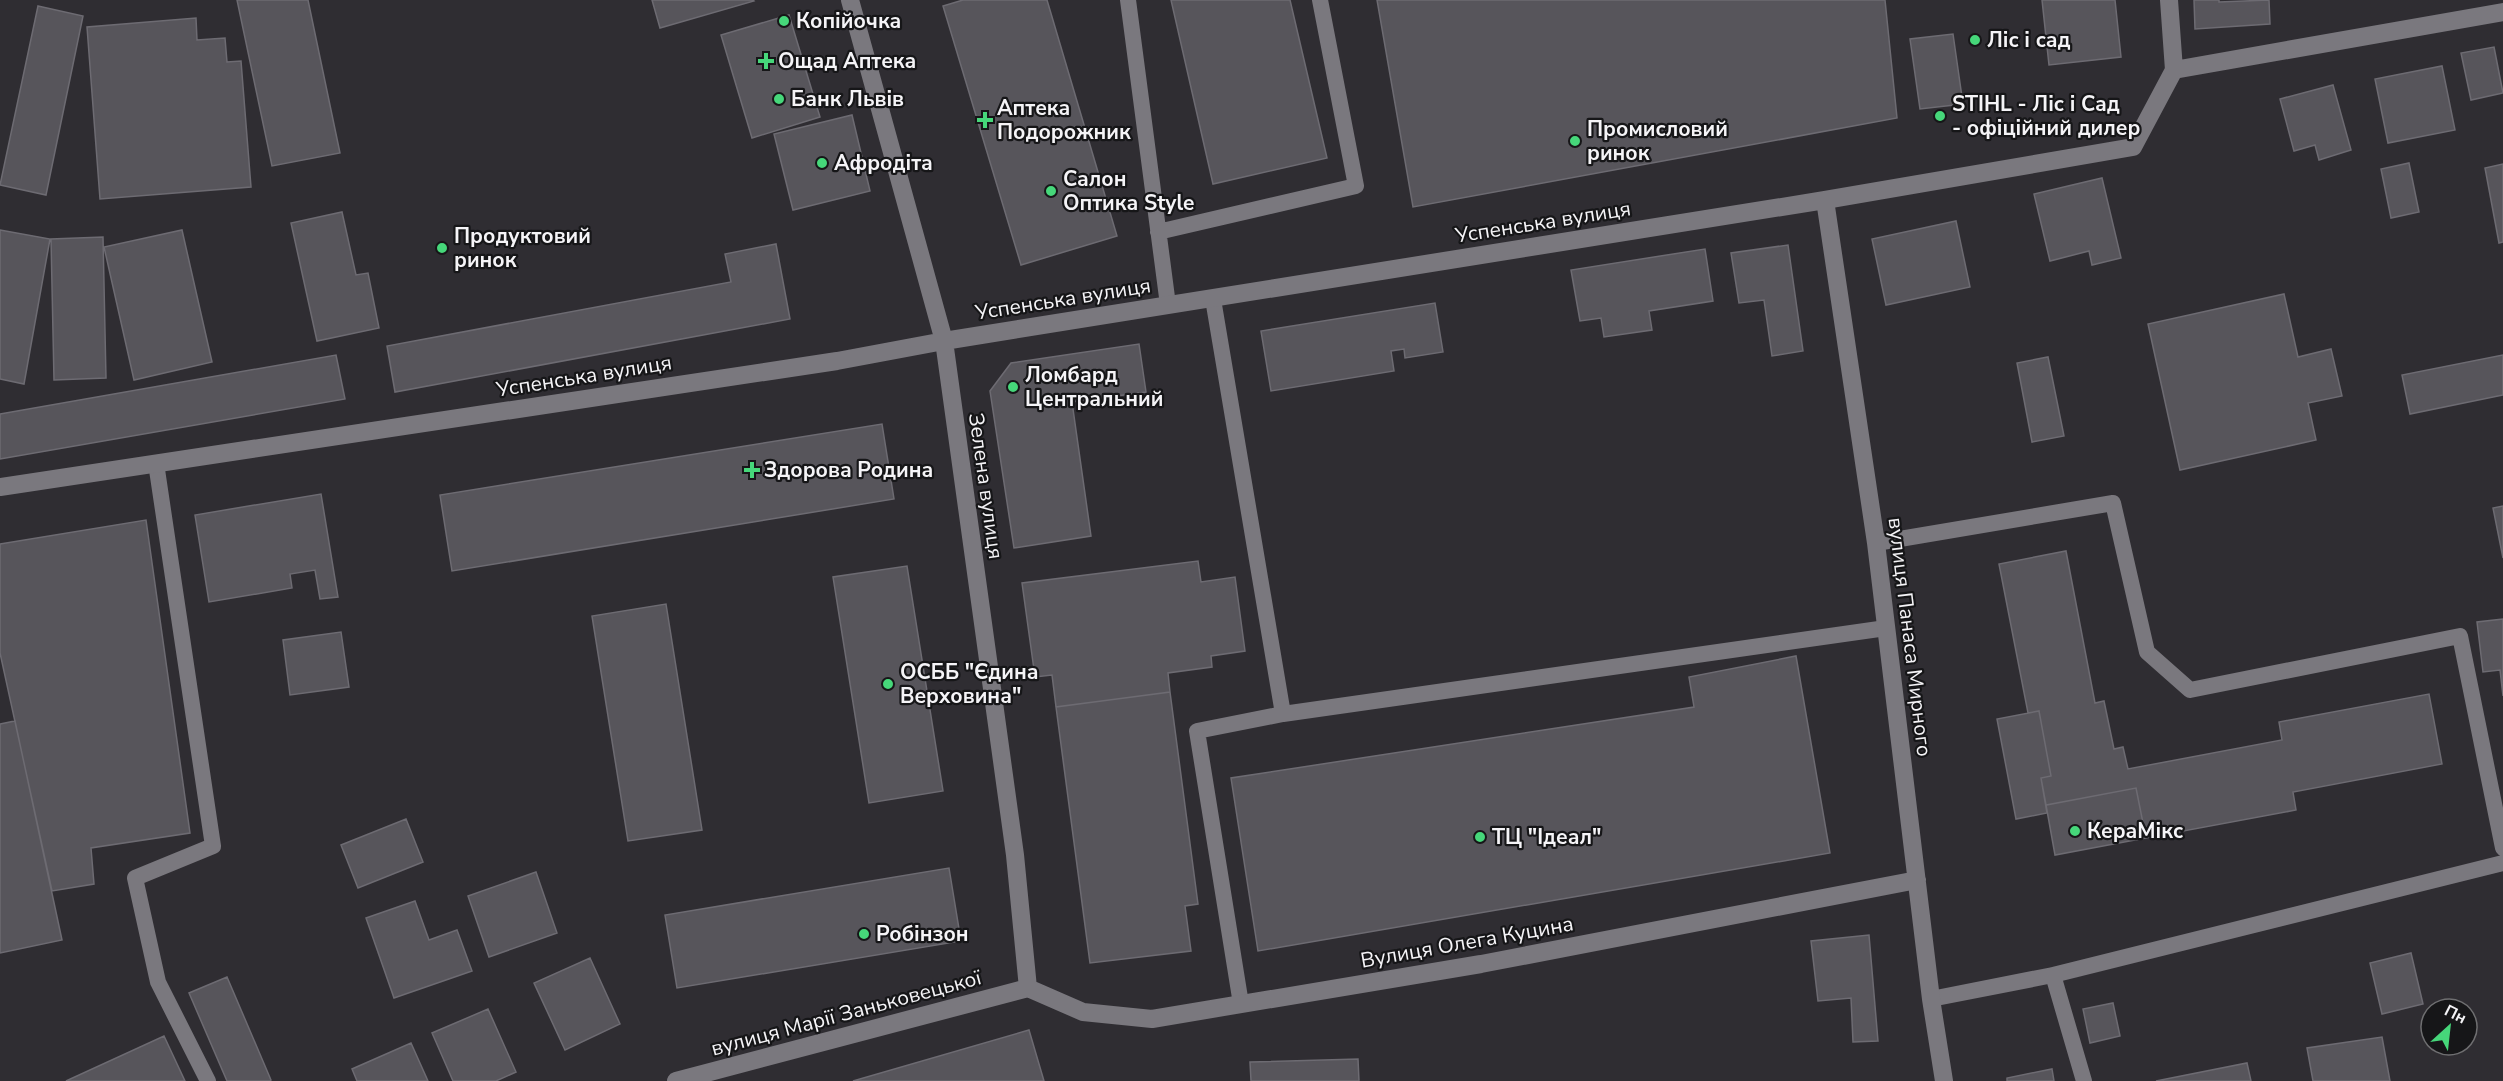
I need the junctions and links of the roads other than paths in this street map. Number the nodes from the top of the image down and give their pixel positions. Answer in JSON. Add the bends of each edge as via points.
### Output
{"nodes":[{"id":1,"x":850,"y":0,"type":"edge"},
{"id":2,"x":1128,"y":0,"type":"edge"},
{"id":3,"x":1320,"y":0,"type":"edge"},
{"id":4,"x":2169,"y":0,"type":"edge"},
{"id":5,"x":2503,"y":12,"type":"edge"},
{"id":6,"x":2174,"y":70,"type":"junction"},
{"id":7,"x":1825,"y":200,"type":"junction"},
{"id":8,"x":1158,"y":232,"type":"junction"},
{"id":9,"x":1213,"y":299,"type":"junction"},
{"id":10,"x":1168,"y":305,"type":"junction"},
{"id":11,"x":944,"y":341,"type":"junction"},
{"id":12,"x":156,"y":463,"type":"junction"},
{"id":13,"x":0,"y":488,"type":"edge"},
{"id":14,"x":1876,"y":543,"type":"junction"},
{"id":15,"x":1886,"y":628,"type":"junction"},
{"id":16,"x":1282,"y":714,"type":"junction"},
{"id":17,"x":2503,"y":848,"type":"edge"},
{"id":18,"x":2503,"y":863,"type":"edge"},
{"id":19,"x":1917,"y":880,"type":"junction"},
{"id":20,"x":2053,"y":975,"type":"junction"},
{"id":21,"x":1028,"y":988,"type":"junction"},
{"id":22,"x":1931,"y":999,"type":"junction"},
{"id":23,"x":1241,"y":1004,"type":"junction"},
{"id":24,"x":208,"y":1081,"type":"edge"},
{"id":25,"x":676,"y":1081,"type":"edge"},
{"id":26,"x":1944,"y":1081,"type":"edge"},
{"id":27,"x":2084,"y":1081,"type":"edge"}],
"edges":[{"from":1,"to":11,"type":"street","name":"Зелена вулиця"},
{"from":2,"to":8,"type":"lane"},
{"from":3,"to":8,"type":"lane","via":[[1356,186]]},
{"from":4,"to":6,"type":"street"},
{"from":5,"to":6,"type":"street"},
{"from":6,"to":7,"type":"street","name":"Успенська вулиця","via":[[2133,147]]},
{"from":7,"to":9,"type":"street","name":"Успенська вулиця"},
{"from":7,"to":14,"type":"street","name":"вулиця Панаса Мирного"},
{"from":8,"to":10,"type":"lane"},
{"from":9,"to":10,"type":"street","name":"Успенська вулиця"},
{"from":9,"to":16,"type":"lane"},
{"from":10,"to":11,"type":"street","name":"Успенська вулиця"},
{"from":11,"to":12,"type":"street","name":"Успенська вулиця","via":[[837,361]]},
{"from":11,"to":21,"type":"street","name":"Зелена вулиця","via":[[1015,855]]},
{"from":12,"to":13,"type":"street","name":"Успенська вулиця"},
{"from":12,"to":24,"type":"lane","via":[[213,846],[135,878],[158,982]]},
{"from":14,"to":15,"type":"street","name":"вулиця Панаса Мирного"},
{"from":14,"to":17,"type":"lane","via":[[2114,503],[2147,652],[2190,690],[2460,636]]},
{"from":15,"to":16,"type":"lane"},
{"from":15,"to":19,"type":"street","name":"вулиця Панаса Мирного"},
{"from":16,"to":23,"type":"lane","via":[[1197,731]]},
{"from":18,"to":20,"type":"lane"},
{"from":19,"to":22,"type":"street","name":"вулиця Панаса Мирного"},
{"from":19,"to":23,"type":"street","name":"Вулиця Олега Куцина","via":[[1481,964]]},
{"from":20,"to":22,"type":"lane"},
{"from":20,"to":27,"type":"lane"},
{"from":21,"to":23,"type":"street","name":"Вулиця Олега Куцина","via":[[1083,1012],[1152,1019]]},
{"from":21,"to":25,"type":"street","name":"вулиця Марії Заньковецької"},
{"from":22,"to":26,"type":"street","name":"вулиця Панаса Мирного"}]}
